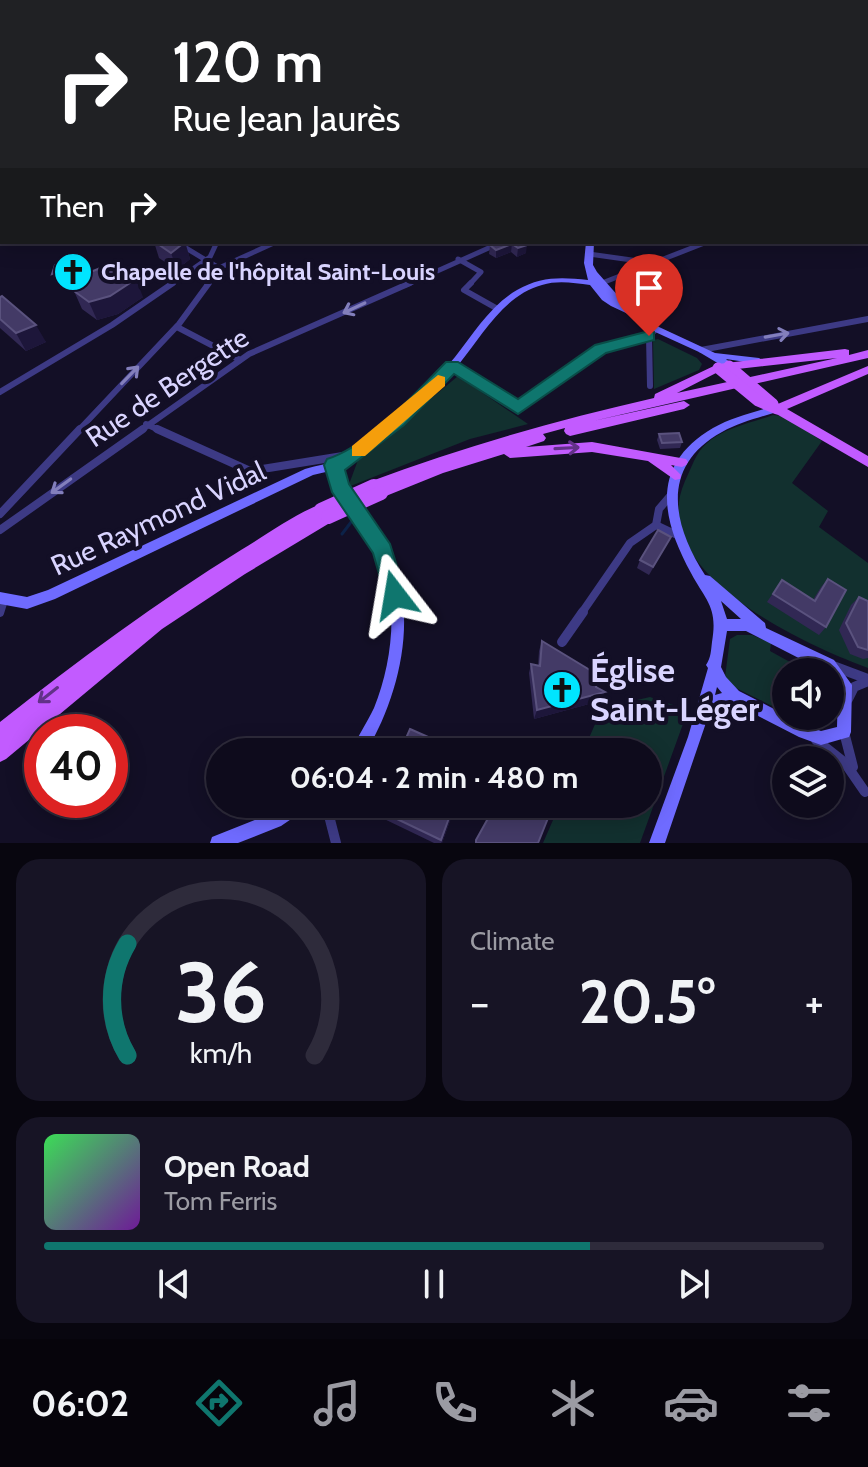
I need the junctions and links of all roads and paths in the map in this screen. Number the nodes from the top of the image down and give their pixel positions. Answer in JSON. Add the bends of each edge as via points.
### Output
{"nodes":[{"id":1,"x":179,"y":244,"type":"edge"},
{"id":2,"x":216,"y":244,"type":"edge"},
{"id":3,"x":272,"y":244,"type":"edge"},
{"id":4,"x":497,"y":244,"type":"edge"},
{"id":5,"x":590,"y":244,"type":"edge"},
{"id":6,"x":702,"y":244,"type":"edge"},
{"id":7,"x":589,"y":258,"type":"junction"},
{"id":8,"x":458,"y":259,"type":"junction"},
{"id":9,"x":204,"y":260,"type":"junction"},
{"id":10,"x":655,"y":263,"type":"junction"},
{"id":11,"x":219,"y":268,"type":"junction"},
{"id":12,"x":597,"y":283,"type":"junction"},
{"id":13,"x":496,"y":308,"type":"junction"},
{"id":14,"x":868,"y":319,"type":"edge"},
{"id":15,"x":177,"y":327,"type":"junction"},
{"id":16,"x":652,"y":332,"type":"junction"},
{"id":17,"x":701,"y":350,"type":"junction"},
{"id":18,"x":713,"y":354,"type":"junction"},
{"id":19,"x":867,"y":357,"type":"edge"},
{"id":20,"x":240,"y":360,"type":"junction"},
{"id":21,"x":759,"y":361,"type":"junction"},
{"id":22,"x":452,"y":366,"type":"junction"},
{"id":23,"x":724,"y":367,"type":"junction"},
{"id":24,"x":868,"y":370,"type":"edge"},
{"id":25,"x":650,"y":386,"type":"dead end"},
{"id":26,"x":0,"y":392,"type":"edge"},
{"id":27,"x":644,"y":405,"type":"junction"},
{"id":28,"x":777,"y":409,"type":"junction"},
{"id":29,"x":146,"y":424,"type":"junction"},
{"id":30,"x":355,"y":454,"type":"junction"},
{"id":31,"x":643,"y":454,"type":"junction"},
{"id":32,"x":490,"y":455,"type":"junction"},
{"id":33,"x":682,"y":462,"type":"junction"},
{"id":34,"x":868,"y":462,"type":"edge"},
{"id":35,"x":334,"y":465,"type":"junction"},
{"id":36,"x":675,"y":475,"type":"junction"},
{"id":37,"x":377,"y":490,"type":"junction"},
{"id":38,"x":671,"y":495,"type":"junction"},
{"id":39,"x":0,"y":514,"type":"edge"},
{"id":40,"x":324,"y":514,"type":"junction"},
{"id":41,"x":656,"y":525,"type":"junction"},
{"id":42,"x":0,"y":530,"type":"edge"},
{"id":43,"x":679,"y":536,"type":"junction"},
{"id":44,"x":693,"y":567,"type":"junction"},
{"id":45,"x":2,"y":599,"type":"edge"},
{"id":46,"x":0,"y":613,"type":"edge"},
{"id":47,"x":721,"y":625,"type":"junction"},
{"id":48,"x":769,"y":634,"type":"junction"},
{"id":49,"x":562,"y":642,"type":"dead end"},
{"id":50,"x":815,"y":658,"type":"edge"},
{"id":51,"x":713,"y":665,"type":"junction"},
{"id":52,"x":844,"y":671,"type":"edge"},
{"id":53,"x":868,"y":680,"type":"edge"},
{"id":54,"x":844,"y":684,"type":"edge"},
{"id":55,"x":734,"y":696,"type":"junction"},
{"id":56,"x":847,"y":701,"type":"junction"},
{"id":57,"x":706,"y":705,"type":"junction"},
{"id":58,"x":804,"y":732,"type":"junction"},
{"id":59,"x":844,"y":732,"type":"junction"},
{"id":60,"x":0,"y":733,"type":"edge"},
{"id":61,"x":365,"y":738,"type":"edge"},
{"id":62,"x":0,"y":753,"type":"edge"},
{"id":63,"x":866,"y":795,"type":"edge"},
{"id":64,"x":278,"y":818,"type":"edge"},
{"id":65,"x":330,"y":818,"type":"edge"},
{"id":66,"x":218,"y":843,"type":"edge"},
{"id":67,"x":336,"y":843,"type":"edge"},
{"id":68,"x":657,"y":843,"type":"edge"}],
"edges":[{"from":1,"to":9,"type":"street"},
{"from":2,"to":9,"type":"street"},
{"from":3,"to":11,"type":"street"},
{"from":4,"to":8,"type":"street","name":"Rue de Bergette"},
{"from":5,"to":7,"type":"street"},
{"from":6,"to":10,"type":"street"},
{"from":7,"to":10,"type":"street"},
{"from":7,"to":12,"type":"street"},
{"from":8,"to":13,"type":"street","via":[[481,272],[464,290]]},
{"from":8,"to":20,"type":"street","name":"Rue de Bergette","one_way":true},
{"from":9,"to":11,"type":"street"},
{"from":9,"to":26,"type":"street","via":[[112,325]]},
{"from":10,"to":12,"type":"street"},
{"from":11,"to":15,"type":"street"},
{"from":12,"to":13,"type":"street","via":[[530,289]]},
{"from":12,"to":16,"type":"street"},
{"from":13,"to":22,"type":"street","name":"Rue Raymond Vidal"},
{"from":17,"to":14,"type":"street","one_way":true},
{"from":15,"to":20,"type":"street"},
{"from":39,"to":15,"type":"street","one_way":true},
{"from":16,"to":17,"type":"street"},
{"from":16,"to":22,"type":"street","via":[[600,349],[518,408]]},
{"from":16,"to":25,"type":"street"},
{"from":17,"to":18,"type":"street"},
{"from":17,"to":23,"type":"street"},
{"from":18,"to":21,"type":"street"},
{"from":18,"to":23,"type":"street"},
{"from":19,"to":21,"type":"main road","via":[[846,353]]},
{"from":19,"to":27,"type":"main road"},
{"from":19,"to":32,"type":"main road"},
{"from":20,"to":29,"type":"street","name":"Rue de Bergette"},
{"from":21,"to":23,"type":"main road"},
{"from":22,"to":30,"type":"street","name":"Rue Raymond Vidal"},
{"from":23,"to":27,"type":"main road"},
{"from":23,"to":28,"type":"main road","bridge":true,"via":[[758,401]]},
{"from":24,"to":28,"type":"main road"},
{"from":27,"to":37,"type":"main road","via":[[478,447]]},
{"from":28,"to":33,"type":"street","via":[[717,428]]},
{"from":28,"to":34,"type":"main road"},
{"from":29,"to":30,"type":"street","via":[[250,471]]},
{"from":29,"to":42,"type":"street","name":"Rue de Bergette","one_way":true},
{"from":30,"to":35,"type":"street","name":"Rue Raymond Vidal"},
{"from":32,"to":31,"type":"main road","one_way":true,"via":[[572,447]]},
{"from":31,"to":33,"type":"main road"},
{"from":31,"to":36,"type":"main road"},
{"from":32,"to":37,"type":"main road"},
{"from":33,"to":36,"type":"street"},
{"from":35,"to":45,"type":"street","name":"Rue Raymond Vidal","via":[[309,472],[51,595],[27,603]]},
{"from":35,"to":61,"type":"street","via":[[339,486],[383,550],[395,595],[396,646],[389,689]]},
{"from":36,"to":38,"type":"street"},
{"from":37,"to":40,"type":"main road","bridge":true},
{"from":38,"to":41,"type":"street","via":[[659,509]]},
{"from":38,"to":43,"type":"street"},
{"from":40,"to":60,"type":"main road","one_way":true,"via":[[237,557],[149,616]]},
{"from":40,"to":62,"type":"main road","via":[[157,624]]},
{"from":41,"to":43,"type":"street"},
{"from":41,"to":49,"type":"street","via":[[630,543]]},
{"from":43,"to":44,"type":"street"},
{"from":44,"to":47,"type":"street","via":[[713,599]]},
{"from":44,"to":48,"type":"street"},
{"from":45,"to":46,"type":"street"},
{"from":47,"to":48,"type":"street","via":[[747,625]]},
{"from":47,"to":51,"type":"street"},
{"from":48,"to":50,"type":"street"},
{"from":51,"to":55,"type":"street"},
{"from":51,"to":57,"type":"street"},
{"from":52,"to":53,"type":"street"},
{"from":53,"to":56,"type":"street","via":[[854,687]]},
{"from":54,"to":56,"type":"street"},
{"from":55,"to":57,"type":"street"},
{"from":55,"to":58,"type":"street"},
{"from":56,"to":59,"type":"street"},
{"from":57,"to":68,"type":"street"},
{"from":58,"to":59,"type":"street","via":[[821,738]]},
{"from":58,"to":63,"type":"street","via":[[845,763]]},
{"from":59,"to":63,"type":"street","via":[[850,762]]},
{"from":64,"to":66,"type":"street"},
{"from":65,"to":67,"type":"street"}]}
